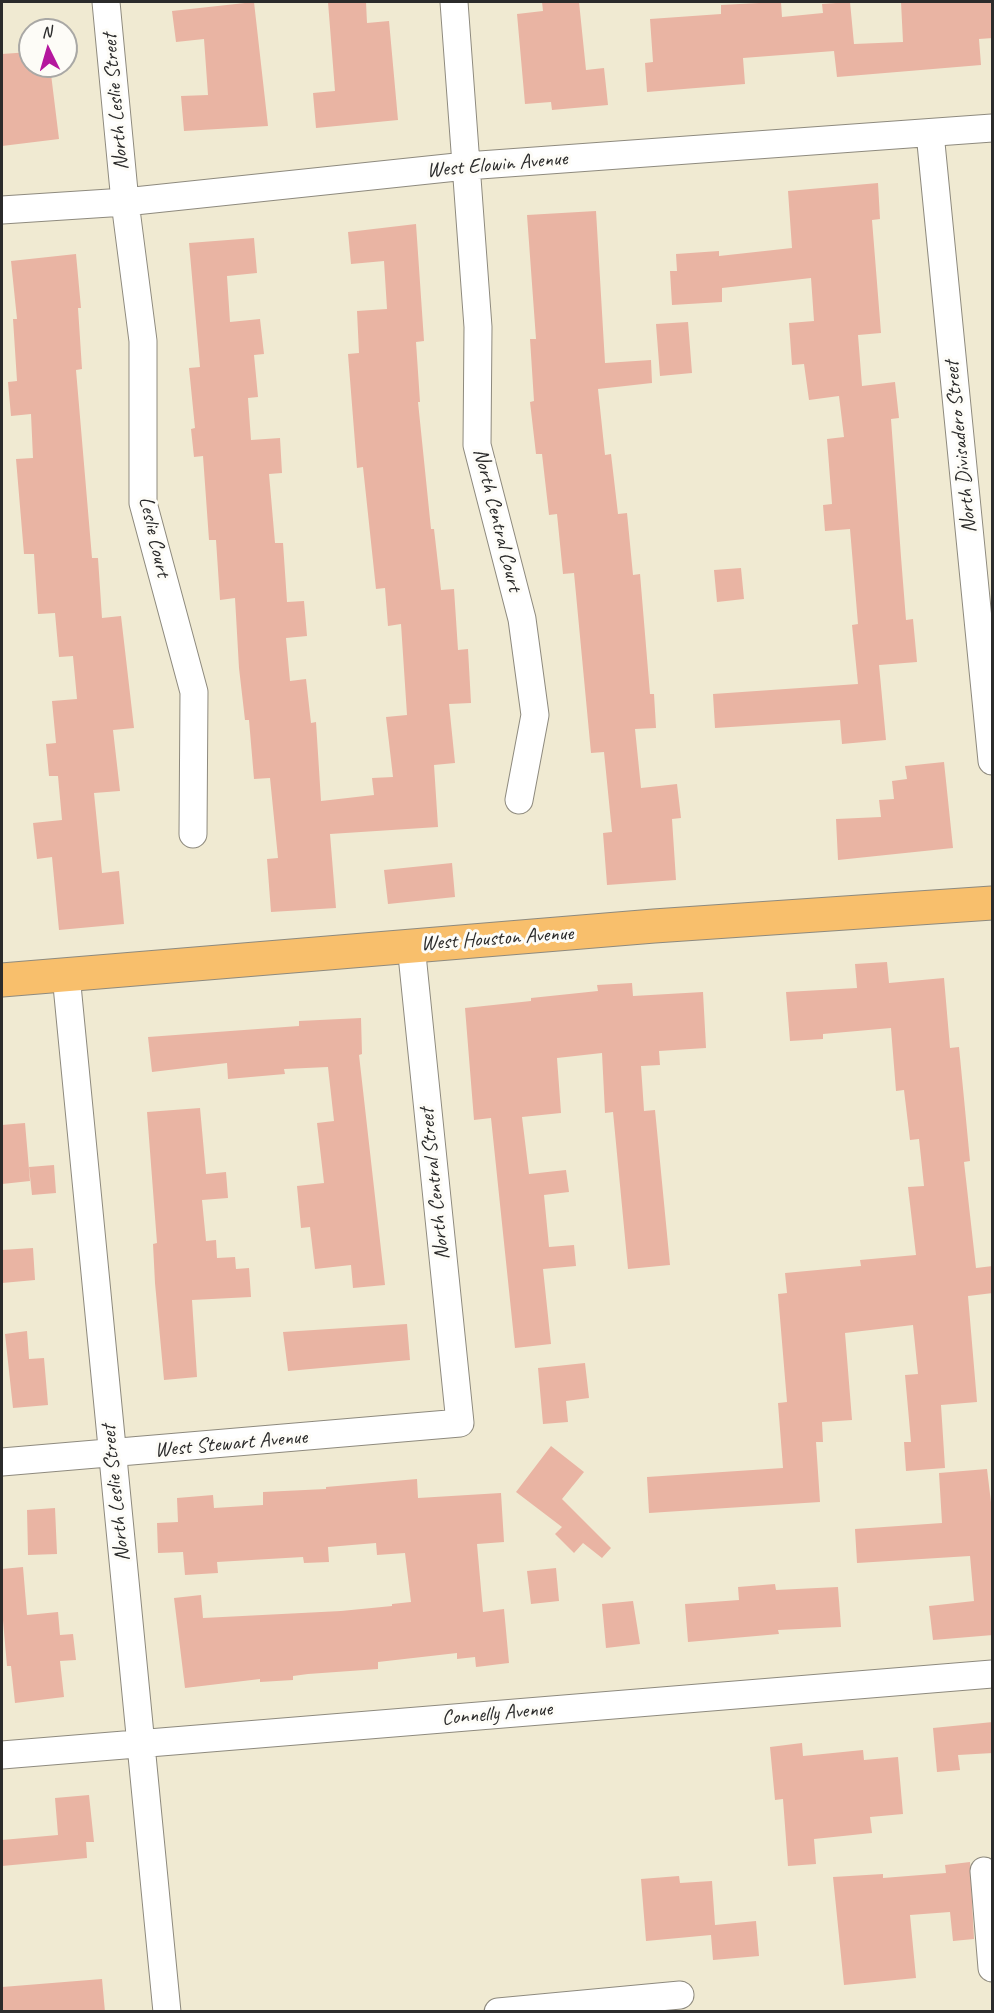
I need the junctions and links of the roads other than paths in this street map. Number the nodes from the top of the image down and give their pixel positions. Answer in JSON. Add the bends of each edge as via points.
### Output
{"nodes":[{"id":1,"x":106,"y":2,"type":"edge"},
{"id":2,"x":454,"y":2,"type":"edge"},
{"id":3,"x":993,"y":128,"type":"edge"},
{"id":4,"x":930,"y":133,"type":"junction"},
{"id":5,"x":466,"y":166,"type":"junction"},
{"id":6,"x":125,"y":202,"type":"junction"},
{"id":7,"x":2,"y":210,"type":"edge"},
{"id":8,"x":993,"y":761,"type":"edge"},
{"id":9,"x":519,"y":800,"type":"dead end"},
{"id":10,"x":193,"y":834,"type":"dead end"},
{"id":11,"x":993,"y":903,"type":"edge"},
{"id":12,"x":411,"y":945,"type":"junction"},
{"id":13,"x":66,"y":975,"type":"junction"},
{"id":14,"x":2,"y":980,"type":"edge"},
{"id":15,"x":460,"y":1423,"type":"joint"},
{"id":16,"x":112,"y":1454,"type":"junction"},
{"id":17,"x":2,"y":1462,"type":"edge"},
{"id":18,"x":993,"y":1674,"type":"edge"},
{"id":19,"x":141,"y":1743,"type":"junction"},
{"id":20,"x":2,"y":1755,"type":"edge"},
{"id":21,"x":984,"y":1871,"type":"dead end"},
{"id":22,"x":993,"y":1968,"type":"edge"},
{"id":23,"x":680,"y":1995,"type":"dead end"},
{"id":24,"x":167,"y":2012,"type":"edge"},
{"id":25,"x":498,"y":2012,"type":"edge"}],
"edges":[{"from":1,"to":6,"type":"street","name":"North Leslie Street"},
{"from":2,"to":5,"type":"street"},
{"from":3,"to":4,"type":"street","name":"West Elowin Avenue"},
{"from":4,"to":5,"type":"street","name":"West Elowin Avenue"},
{"from":4,"to":8,"type":"street","name":"North Divisadero Street"},
{"from":5,"to":6,"type":"street","name":"West Elowin Avenue"},
{"from":5,"to":9,"type":"street","name":"North Central Court","via":[[478,327],[477,445],[522,619],[535,715]]},
{"from":6,"to":7,"type":"street","name":"West Elowin Avenue"},
{"from":6,"to":10,"type":"street","name":"Leslie Court","via":[[143,341],[143,503],[194,692]]},
{"from":11,"to":12,"type":"main road","name":"West Houston Avenue"},
{"from":12,"to":13,"type":"main road","name":"West Houston Avenue"},
{"from":12,"to":15,"type":"street","name":"North Central Street"},
{"from":13,"to":14,"type":"main road","name":"West Houston Avenue"},
{"from":13,"to":16,"type":"street","name":"North Leslie Street"},
{"from":15,"to":16,"type":"street","name":"West Stewart Avenue"},
{"from":16,"to":17,"type":"street","name":"West Stewart Avenue"},
{"from":16,"to":19,"type":"street","name":"North Leslie Street"},
{"from":18,"to":19,"type":"street","name":"Connelly Avenue"},
{"from":19,"to":20,"type":"street","name":"Connelly Avenue"},
{"from":19,"to":24,"type":"street","name":"North Leslie Street"},
{"from":21,"to":22,"type":"street"},
{"from":23,"to":25,"type":"street"}]}
